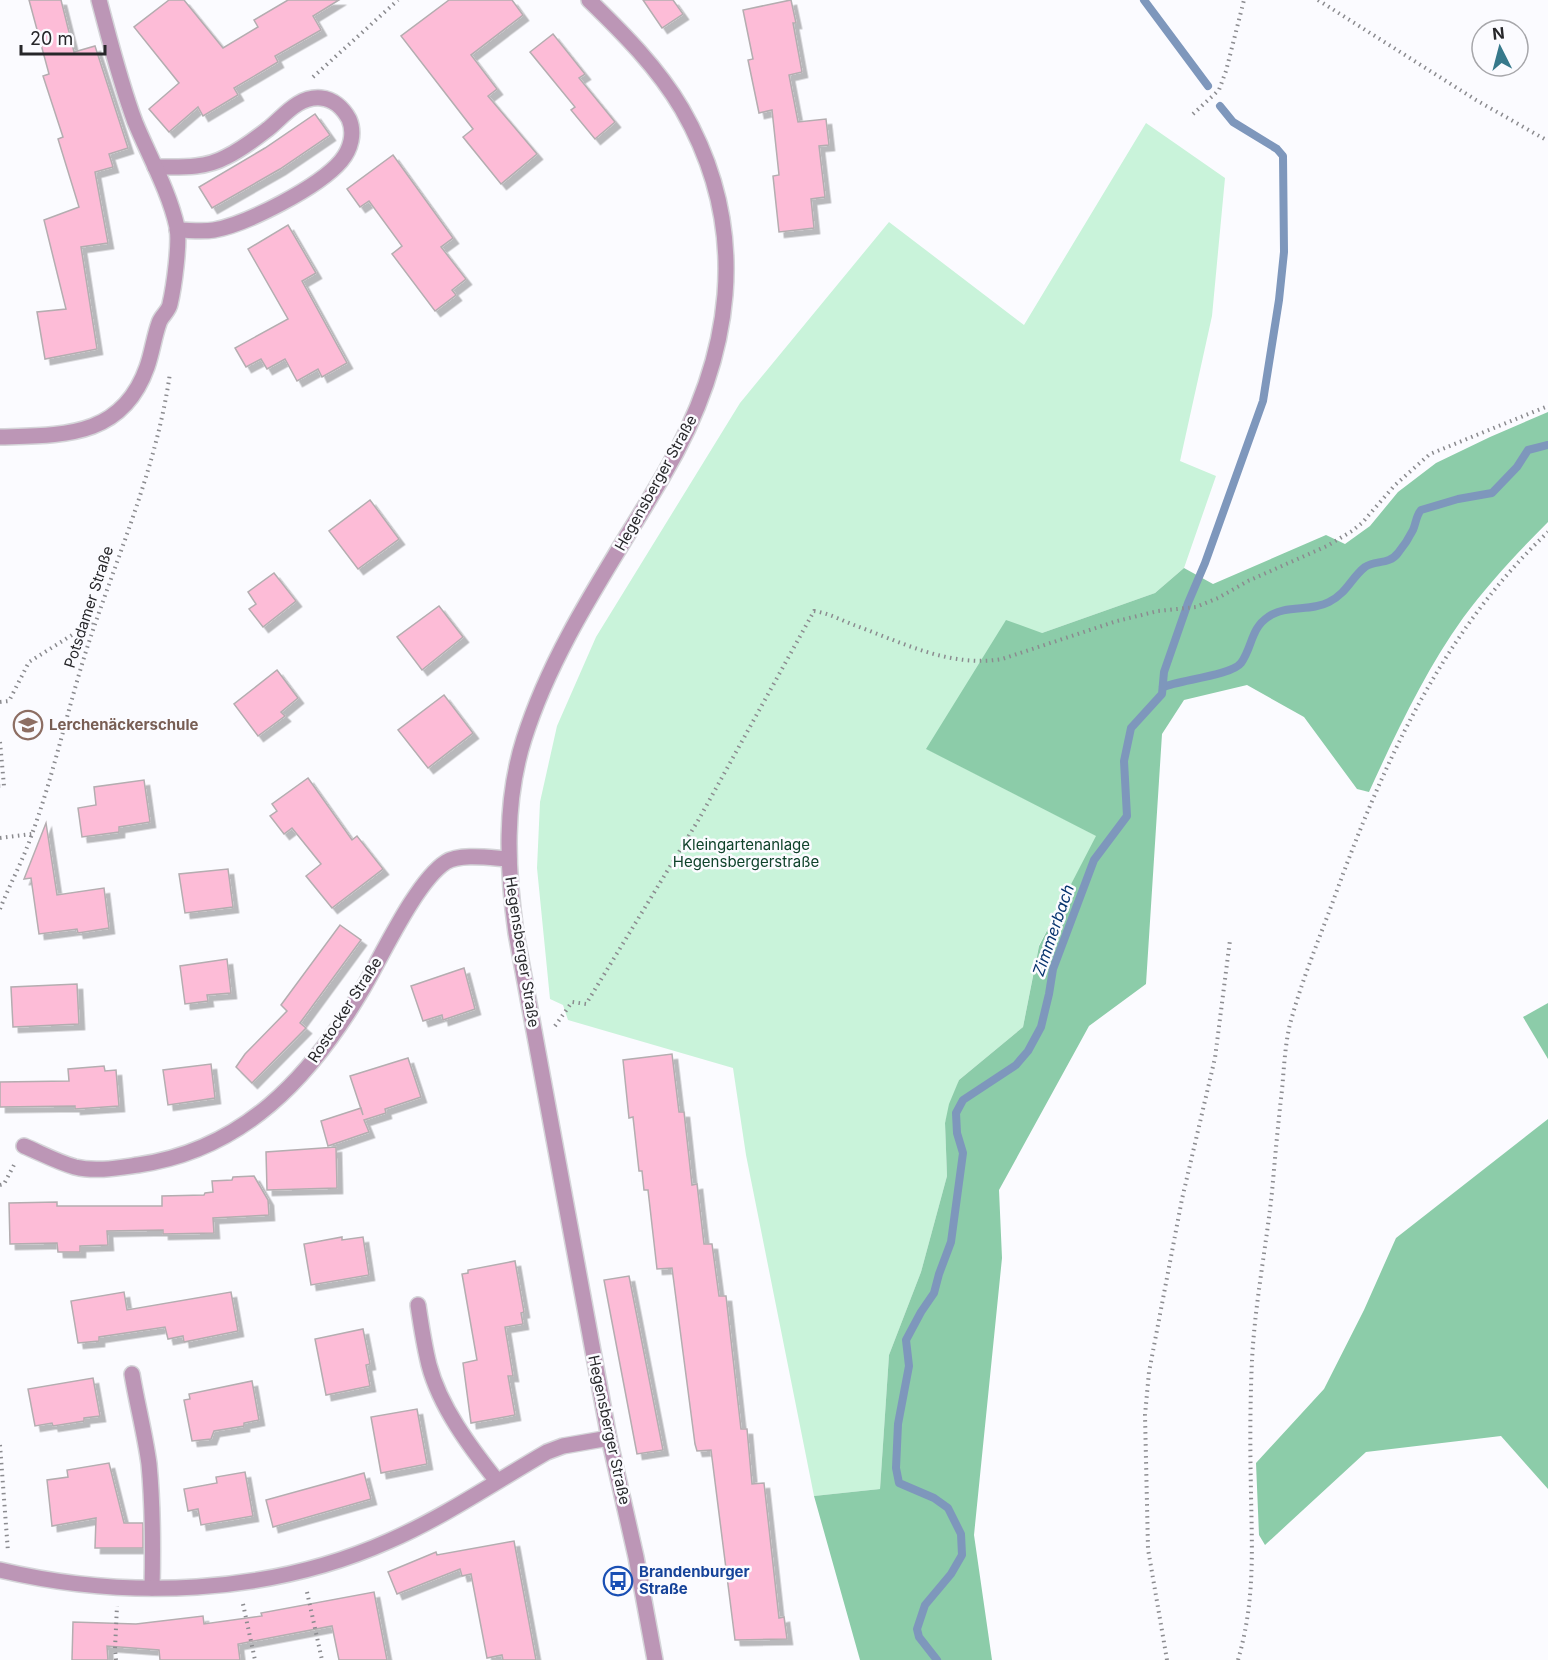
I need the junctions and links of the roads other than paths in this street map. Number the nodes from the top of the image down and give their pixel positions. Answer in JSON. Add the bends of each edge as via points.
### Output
{"nodes":[{"id":1,"x":99,"y":0,"type":"edge"},
{"id":2,"x":589,"y":0,"type":"edge"},
{"id":3,"x":155,"y":167,"type":"junction"},
{"id":4,"x":177,"y":230,"type":"junction"},
{"id":5,"x":0,"y":437,"type":"edge"},
{"id":6,"x":509,"y":859,"type":"junction"},
{"id":7,"x":24,"y":1146,"type":"dead end"},
{"id":8,"x":417,"y":1305,"type":"dead end"},
{"id":9,"x":132,"y":1374,"type":"dead end"},
{"id":10,"x":609,"y":1438,"type":"junction"},
{"id":11,"x":497,"y":1481,"type":"junction"},
{"id":12,"x":0,"y":1570,"type":"edge"},
{"id":13,"x":152,"y":1588,"type":"junction"},
{"id":14,"x":655,"y":1660,"type":"edge"}],
"edges":[{"from":1,"to":3,"type":"street","via":[[124,91]]},
{"from":2,"to":6,"type":"street","name":"Hegensberger Straße","via":[[659,75],[694,133],[718,207],[726,286],[716,354],[694,417],[665,474],[575,624],[537,703],[515,778]]},
{"from":3,"to":4,"type":"street"},
{"from":3,"to":4,"type":"street","via":[[195,167],[227,157],[293,106],[314,98],[335,103],[350,122],[351,141],[345,156],[300,192],[248,219],[223,227]]},
{"from":4,"to":5,"type":"street","via":[[170,307],[160,321],[141,382],[122,407],[98,424],[76,432]]},
{"from":6,"to":7,"type":"street","name":"Rostocker Straße","via":[[460,858],[446,862],[424,884],[361,992],[313,1061],[292,1086],[232,1131],[201,1148],[159,1162],[107,1170],[76,1167]]},
{"from":6,"to":10,"type":"street","name":"Hegensberger Straße","via":[[515,924]]},
{"from":8,"to":11,"type":"street","via":[[429,1366],[441,1396]]},
{"from":9,"to":13,"type":"street","via":[[152,1495]]},
{"from":10,"to":11,"type":"street","via":[[563,1446]]},
{"from":10,"to":14,"type":"street","name":"Hegensberger Straße"},
{"from":11,"to":13,"type":"street","via":[[433,1520],[341,1559],[302,1571],[238,1582]]},
{"from":12,"to":13,"type":"street","via":[[55,1581]]}]}
